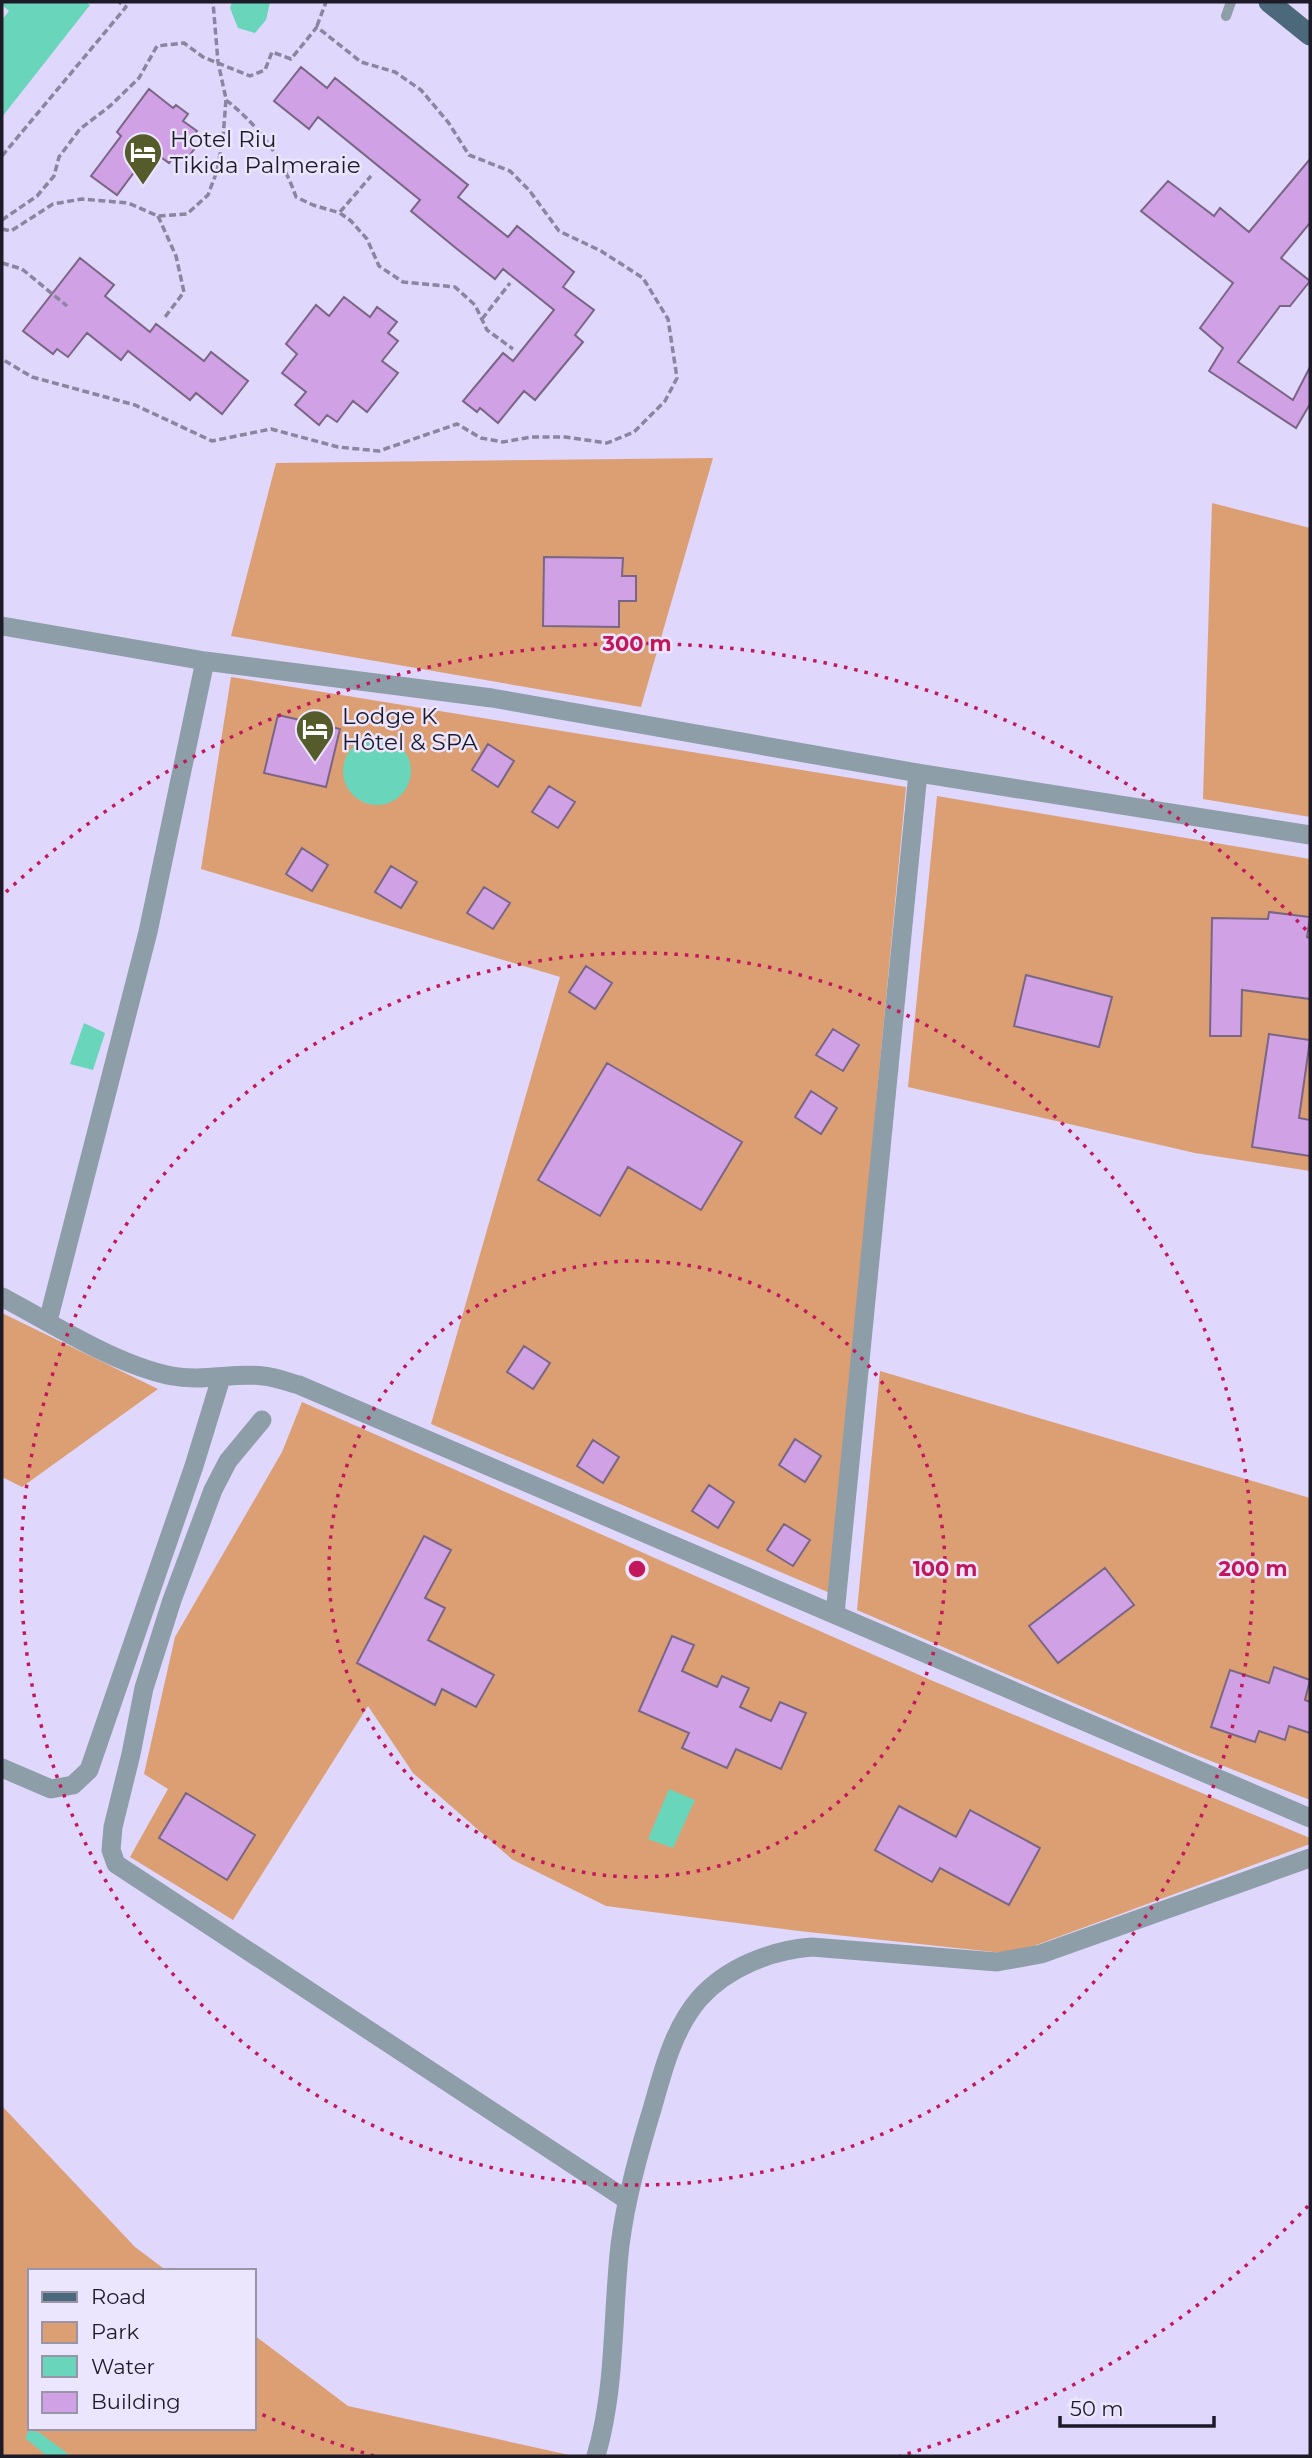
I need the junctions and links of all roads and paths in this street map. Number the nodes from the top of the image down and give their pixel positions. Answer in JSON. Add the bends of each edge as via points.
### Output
{"nodes":[{"id":1,"x":119,"y":2,"type":"edge"},
{"id":2,"x":213,"y":2,"type":"edge"},
{"id":3,"x":326,"y":2,"type":"edge"},
{"id":4,"x":1231,"y":2,"type":"edge"},
{"id":5,"x":1269,"y":2,"type":"edge"},
{"id":6,"x":1226,"y":16,"type":"dead end"},
{"id":7,"x":317,"y":27,"type":"junction"},
{"id":8,"x":1310,"y":35,"type":"edge"},
{"id":9,"x":218,"y":62,"type":"junction"},
{"id":10,"x":226,"y":99,"type":"junction"},
{"id":11,"x":2,"y":156,"type":"edge"},
{"id":12,"x":370,"y":176,"type":"dead end"},
{"id":13,"x":340,"y":212,"type":"junction"},
{"id":14,"x":158,"y":216,"type":"junction"},
{"id":15,"x":2,"y":220,"type":"edge"},
{"id":16,"x":2,"y":229,"type":"edge"},
{"id":17,"x":2,"y":263,"type":"edge"},
{"id":18,"x":510,"y":283,"type":"dead end"},
{"id":19,"x":66,"y":306,"type":"dead end"},
{"id":20,"x":165,"y":317,"type":"dead end"},
{"id":21,"x":482,"y":320,"type":"junction"},
{"id":22,"x":513,"y":349,"type":"dead end"},
{"id":23,"x":2,"y":359,"type":"edge"},
{"id":24,"x":2,"y":626,"type":"edge"},
{"id":25,"x":205,"y":661,"type":"junction"},
{"id":26,"x":918,"y":773,"type":"junction"},
{"id":27,"x":1310,"y":835,"type":"edge"},
{"id":28,"x":2,"y":1297,"type":"edge"},
{"id":29,"x":48,"y":1321,"type":"junction"},
{"id":30,"x":221,"y":1378,"type":"junction"},
{"id":31,"x":262,"y":1420,"type":"dead end"},
{"id":32,"x":835,"y":1614,"type":"junction"},
{"id":33,"x":2,"y":1768,"type":"edge"},
{"id":34,"x":1310,"y":1818,"type":"edge"},
{"id":35,"x":1310,"y":1858,"type":"edge"},
{"id":36,"x":627,"y":2200,"type":"junction"},
{"id":37,"x":596,"y":2456,"type":"edge"}],
"edges":[{"from":1,"to":11,"type":"path","via":[[125,7]]},
{"from":2,"to":9,"type":"path"},
{"from":3,"to":7,"type":"path"},
{"from":4,"to":6,"type":"lane"},
{"from":5,"to":8,"type":"main road"},
{"from":7,"to":9,"type":"path","via":[[291,59],[272,51],[265,69],[250,76]]},
{"from":7,"to":23,"type":"path","via":[[361,62],[396,72],[421,90],[469,155],[510,171],[559,231],[643,278],[668,319],[677,378],[665,401],[635,432],[607,443],[565,437],[503,442],[481,438],[457,424],[379,451],[338,447],[271,429],[212,441],[135,405],[32,377]]},
{"from":9,"to":10,"type":"path"},
{"from":9,"to":15,"type":"path","via":[[184,43],[157,46],[139,78],[80,129],[59,157],[54,176],[37,196]]},
{"from":10,"to":13,"type":"path","via":[[249,118],[273,149],[296,197]]},
{"from":10,"to":14,"type":"path","via":[[219,160],[208,195],[187,214]]},
{"from":12,"to":13,"type":"path"},
{"from":13,"to":21,"type":"path","via":[[367,239],[379,266],[403,282],[455,287],[475,305]]},
{"from":14,"to":16,"type":"path","via":[[128,203],[82,199],[53,204],[11,231]]},
{"from":14,"to":20,"type":"path","via":[[176,256],[184,292]]},
{"from":17,"to":19,"type":"path","via":[[22,269]]},
{"from":18,"to":21,"type":"path"},
{"from":21,"to":22,"type":"path","via":[[487,330]]},
{"from":24,"to":25,"type":"street"},
{"from":25,"to":26,"type":"street","via":[[492,698]]},
{"from":25,"to":29,"type":"street","via":[[148,932]]},
{"from":26,"to":27,"type":"street"},
{"from":26,"to":32,"type":"street"},
{"from":28,"to":29,"type":"street"},
{"from":29,"to":30,"type":"street","via":[[149,1371]]},
{"from":30,"to":32,"type":"street","via":[[262,1375],[299,1385]]},
{"from":30,"to":33,"type":"street","via":[[89,1770],[73,1785],[51,1789]]},
{"from":31,"to":36,"type":"street","via":[[228,1461],[213,1490],[172,1600],[144,1688],[113,1827],[111,1850],[116,1864]]},
{"from":32,"to":34,"type":"street"},
{"from":35,"to":36,"type":"street","via":[[1019,1959],[997,1962],[812,1947],[768,1954],[699,1998],[681,2026],[658,2087]]},
{"from":36,"to":37,"type":"street","via":[[605,2420]]}]}
